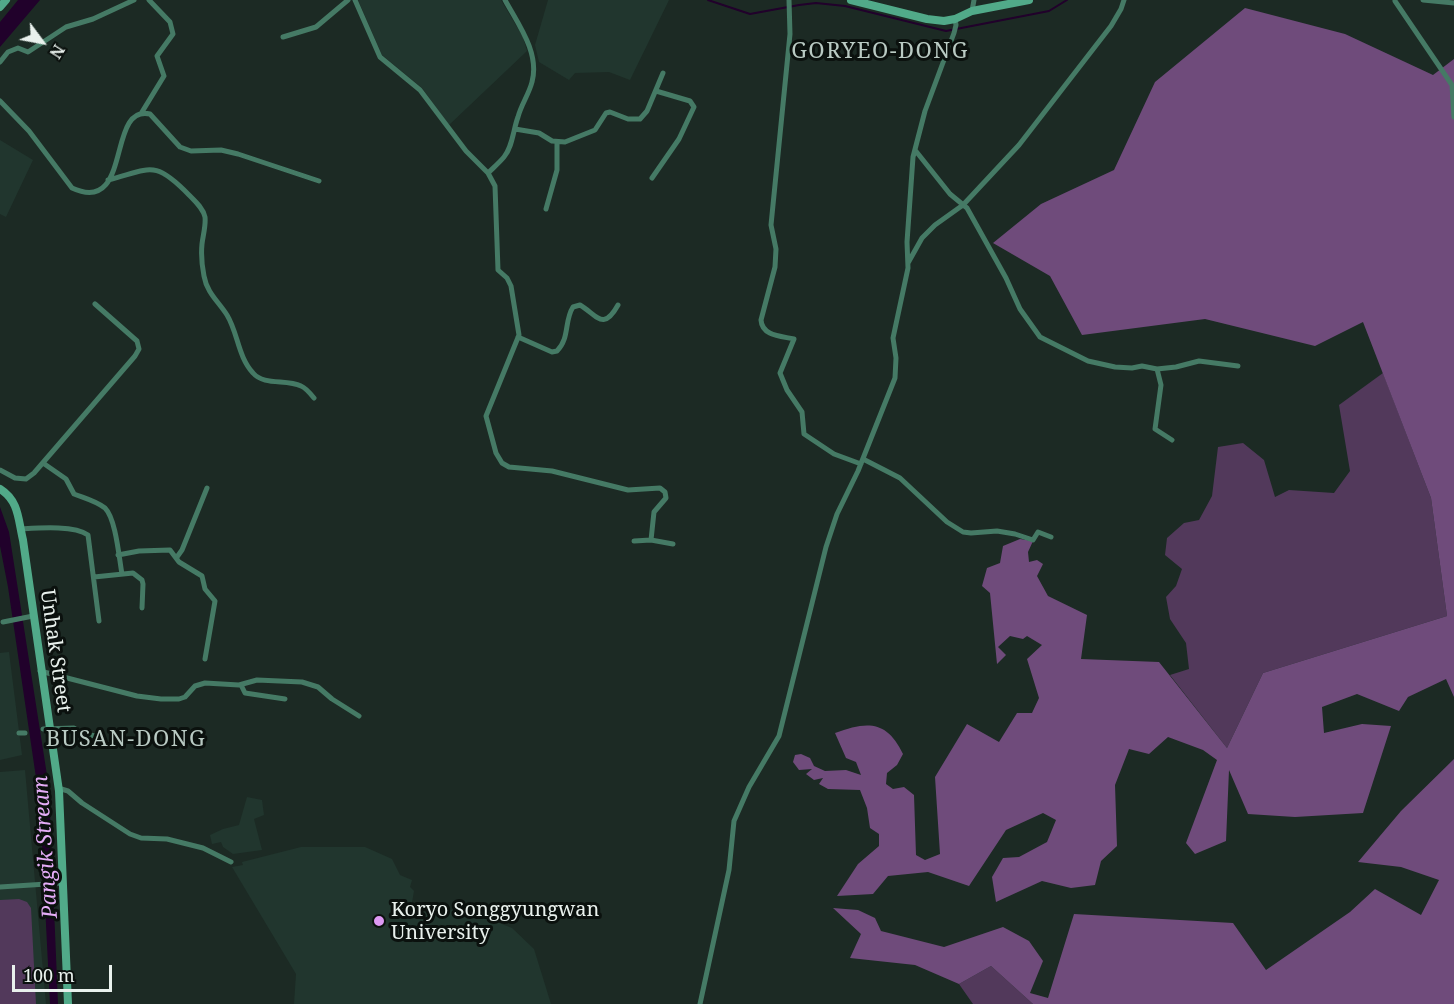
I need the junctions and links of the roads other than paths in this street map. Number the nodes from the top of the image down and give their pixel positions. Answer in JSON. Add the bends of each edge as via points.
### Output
{"nodes":[{"id":1,"x":6,"y":0,"type":"edge"},
{"id":2,"x":134,"y":0,"type":"edge"},
{"id":3,"x":149,"y":0,"type":"edge"},
{"id":4,"x":348,"y":0,"type":"edge"},
{"id":5,"x":355,"y":0,"type":"edge"},
{"id":6,"x":505,"y":0,"type":"edge"},
{"id":7,"x":851,"y":0,"type":"edge"},
{"id":8,"x":974,"y":0,"type":"edge"},
{"id":9,"x":1029,"y":0,"type":"edge"},
{"id":10,"x":1124,"y":0,"type":"edge"},
{"id":11,"x":1394,"y":0,"type":"edge"},
{"id":12,"x":1401,"y":0,"type":"edge"},
{"id":13,"x":1423,"y":0,"type":"edge"},
{"id":14,"x":789,"y":1,"type":"edge"},
{"id":15,"x":1006,"y":2,"type":"edge"},
{"id":16,"x":1454,"y":3,"type":"edge"},
{"id":17,"x":0,"y":7,"type":"edge"},
{"id":18,"x":972,"y":11,"type":"junction"},
{"id":19,"x":956,"y":22,"type":"junction"},
{"id":20,"x":283,"y":37,"type":"dead end"},
{"id":21,"x":0,"y":62,"type":"edge"},
{"id":22,"x":663,"y":73,"type":"dead end"},
{"id":23,"x":656,"y":91,"type":"junction"},
{"id":24,"x":0,"y":101,"type":"edge"},
{"id":25,"x":142,"y":112,"type":"junction"},
{"id":26,"x":1454,"y":117,"type":"edge"},
{"id":27,"x":515,"y":129,"type":"junction"},
{"id":28,"x":557,"y":142,"type":"junction"},
{"id":29,"x":915,"y":150,"type":"junction"},
{"id":30,"x":488,"y":173,"type":"junction"},
{"id":31,"x":652,"y":178,"type":"dead end"},
{"id":32,"x":108,"y":180,"type":"junction"},
{"id":33,"x":319,"y":181,"type":"dead end"},
{"id":34,"x":963,"y":205,"type":"junction"},
{"id":35,"x":546,"y":209,"type":"dead end"},
{"id":36,"x":907,"y":263,"type":"junction"},
{"id":37,"x":95,"y":303,"type":"dead end"},
{"id":38,"x":618,"y":305,"type":"dead end"},
{"id":39,"x":518,"y":337,"type":"junction"},
{"id":40,"x":1239,"y":366,"type":"dead end"},
{"id":41,"x":1157,"y":369,"type":"junction"},
{"id":42,"x":314,"y":398,"type":"dead end"},
{"id":43,"x":1172,"y":440,"type":"dead end"},
{"id":44,"x":862,"y":461,"type":"junction"},
{"id":45,"x":43,"y":463,"type":"junction"},
{"id":46,"x":0,"y":470,"type":"edge"},
{"id":47,"x":207,"y":488,"type":"dead end"},
{"id":48,"x":0,"y":489,"type":"edge"},
{"id":49,"x":20,"y":529,"type":"junction"},
{"id":50,"x":1051,"y":537,"type":"dead end"},
{"id":51,"x":651,"y":540,"type":"junction"},
{"id":52,"x":634,"y":541,"type":"dead end"},
{"id":53,"x":673,"y":544,"type":"dead end"},
{"id":54,"x":118,"y":555,"type":"junction"},
{"id":55,"x":177,"y":557,"type":"junction"},
{"id":56,"x":122,"y":574,"type":"junction"},
{"id":57,"x":94,"y":577,"type":"junction"},
{"id":58,"x":142,"y":608,"type":"dead end"},
{"id":59,"x":30,"y":617,"type":"junction"},
{"id":60,"x":99,"y":621,"type":"dead end"},
{"id":61,"x":5,"y":622,"type":"dead end"},
{"id":62,"x":205,"y":659,"type":"dead end"},
{"id":63,"x":40,"y":671,"type":"junction"},
{"id":64,"x":241,"y":685,"type":"junction"},
{"id":65,"x":285,"y":699,"type":"dead end"},
{"id":66,"x":359,"y":716,"type":"dead end"},
{"id":67,"x":46,"y":729,"type":"junction"},
{"id":68,"x":103,"y":737,"type":"dead end"},
{"id":69,"x":58,"y":788,"type":"junction"},
{"id":70,"x":231,"y":862,"type":"dead end"},
{"id":71,"x":58,"y":883,"type":"junction"},
{"id":72,"x":0,"y":887,"type":"edge"},
{"id":73,"x":68,"y":1004,"type":"edge"},
{"id":74,"x":700,"y":1004,"type":"edge"}],
"edges":[{"from":1,"to":17,"type":"main road"},
{"from":2,"to":21,"type":"street","via":[[66,27],[28,52],[18,48],[8,52]]},
{"from":3,"to":25,"type":"street","via":[[170,22],[173,34],[157,56],[164,76]]},
{"from":4,"to":20,"type":"street","via":[[316,27]]},
{"from":5,"to":30,"type":"street","via":[[380,57],[420,90],[466,151]]},
{"from":6,"to":27,"type":"street","via":[[526,38],[534,72]]},
{"from":7,"to":19,"type":"main road","via":[[927,19]]},
{"from":8,"to":18,"type":"street"},
{"from":9,"to":15,"type":"main road"},
{"from":10,"to":34,"type":"street","via":[[1111,26],[1026,135]]},
{"from":11,"to":12,"type":"street"},
{"from":11,"to":26,"type":"street","via":[[1452,85]]},
{"from":13,"to":16,"type":"street"},
{"from":14,"to":44,"type":"street","via":[[783,125],[771,225],[775,267],[761,326],[767,333],[794,339],[780,373],[802,412],[804,434],[834,454]]},
{"from":15,"to":18,"type":"main road"},
{"from":18,"to":19,"type":"main road"},
{"from":19,"to":29,"type":"street"},
{"from":22,"to":23,"type":"street"},
{"from":23,"to":28,"type":"street","via":[[640,119],[628,119],[610,111],[595,130]]},
{"from":23,"to":31,"type":"street","via":[[690,101],[694,107],[679,139]]},
{"from":24,"to":32,"type":"street","via":[[29,131],[72,188],[93,193]]},
{"from":25,"to":32,"type":"street","via":[[127,126],[116,167]]},
{"from":25,"to":33,"type":"street","via":[[150,114],[180,147],[238,154]]},
{"from":27,"to":28,"type":"street","via":[[539,133]]},
{"from":27,"to":30,"type":"street","via":[[505,155]]},
{"from":28,"to":35,"type":"street","via":[[557,170]]},
{"from":29,"to":34,"type":"street"},
{"from":29,"to":36,"type":"street"},
{"from":30,"to":39,"type":"street","via":[[495,186],[498,270],[511,286]]},
{"from":32,"to":42,"type":"street","via":[[148,169],[174,179],[192,198],[205,216],[201,246],[207,288],[226,314],[253,374],[300,385]]},
{"from":34,"to":36,"type":"street","via":[[922,238]]},
{"from":34,"to":41,"type":"street","via":[[1001,268],[1020,309],[1040,337],[1098,364]]},
{"from":36,"to":44,"type":"street","via":[[893,338],[895,378]]},
{"from":37,"to":45,"type":"street","via":[[137,341],[139,349]]},
{"from":38,"to":39,"type":"street","via":[[606,319],[595,318],[580,305],[573,307],[566,338],[557,351]]},
{"from":39,"to":51,"type":"street","via":[[486,416],[502,463],[628,490],[660,488],[666,498],[654,512]]},
{"from":40,"to":41,"type":"street","via":[[1200,361]]},
{"from":41,"to":43,"type":"street","via":[[1161,385],[1155,429]]},
{"from":44,"to":50,"type":"street","via":[[900,478],[963,532],[997,531],[1033,540],[1038,532]]},
{"from":44,"to":74,"type":"street","via":[[826,547],[779,736],[734,821],[729,870]]},
{"from":45,"to":46,"type":"street","via":[[26,479]]},
{"from":45,"to":54,"type":"street","via":[[66,479],[74,494],[106,510]]},
{"from":47,"to":55,"type":"street"},
{"from":48,"to":49,"type":"main road","name":"Unhak Street","via":[[16,505]]},
{"from":49,"to":57,"type":"street","via":[[86,533]]},
{"from":49,"to":59,"type":"main road","name":"Unhak Street"},
{"from":51,"to":52,"type":"street"},
{"from":51,"to":53,"type":"street"},
{"from":54,"to":55,"type":"street","via":[[164,549]]},
{"from":54,"to":56,"type":"street"},
{"from":55,"to":62,"type":"street","via":[[202,576],[205,589],[215,601]]},
{"from":56,"to":57,"type":"street"},
{"from":56,"to":58,"type":"street","via":[[133,573],[142,580]]},
{"from":57,"to":60,"type":"street"},
{"from":59,"to":61,"type":"street"},
{"from":59,"to":63,"type":"main road","name":"Unhak Street"},
{"from":63,"to":64,"type":"street","via":[[161,699],[185,697],[195,686],[206,683]]},
{"from":63,"to":67,"type":"main road","name":"Unhak Street"},
{"from":64,"to":65,"type":"street","via":[[245,693]]},
{"from":64,"to":66,"type":"street","via":[[257,680],[310,684]]},
{"from":67,"to":68,"type":"street","via":[[74,728],[83,734]]},
{"from":67,"to":69,"type":"main road","name":"Unhak Street"},
{"from":69,"to":70,"type":"street","via":[[130,834],[203,848]]},
{"from":69,"to":71,"type":"main road","name":"Unhak Street"},
{"from":71,"to":72,"type":"street"},
{"from":71,"to":73,"type":"main road","name":"Unhak Street"}]}
